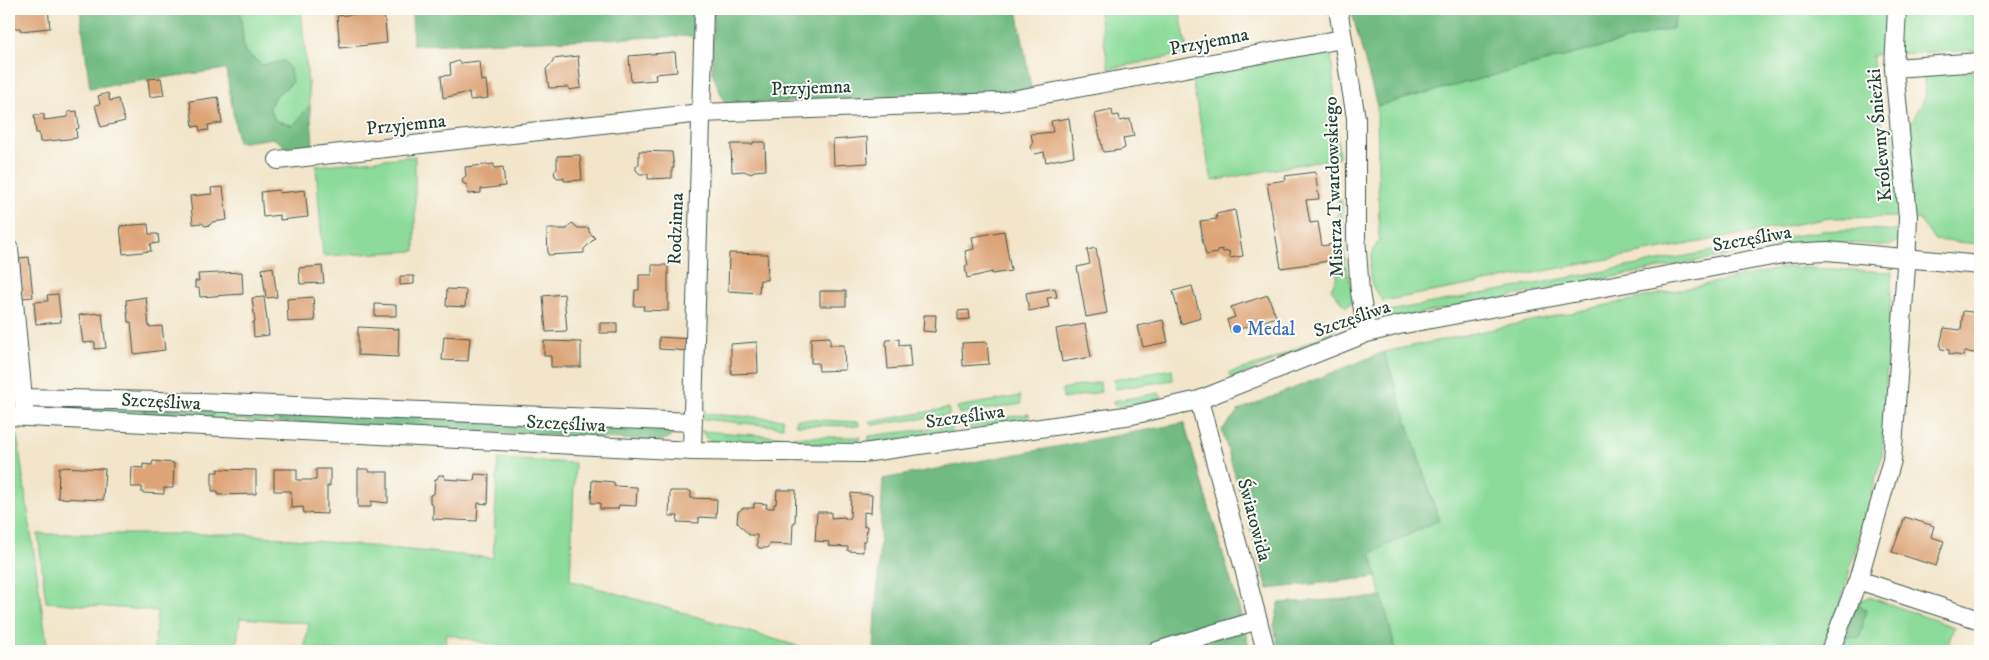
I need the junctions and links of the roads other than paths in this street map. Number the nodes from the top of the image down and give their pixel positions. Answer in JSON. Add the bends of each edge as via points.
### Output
{"nodes":[{"id":1,"x":704,"y":9,"type":"edge"},
{"id":2,"x":1338,"y":9,"type":"edge"},
{"id":3,"x":1897,"y":9,"type":"edge"},
{"id":4,"x":1342,"y":39,"type":"junction"},
{"id":5,"x":1980,"y":62,"type":"edge"},
{"id":6,"x":1894,"y":68,"type":"junction"},
{"id":7,"x":700,"y":113,"type":"junction"},
{"id":8,"x":278,"y":160,"type":"dead end"},
{"id":9,"x":9,"y":250,"type":"edge"},
{"id":10,"x":1906,"y":258,"type":"junction"},
{"id":11,"x":1980,"y":265,"type":"edge"},
{"id":12,"x":1367,"y":334,"type":"junction"},
{"id":13,"x":24,"y":398,"type":"junction"},
{"id":14,"x":1199,"y":400,"type":"junction"},
{"id":15,"x":16,"y":416,"type":"edge"},
{"id":16,"x":693,"y":422,"type":"junction"},
{"id":17,"x":692,"y":451,"type":"junction"},
{"id":18,"x":1858,"y":580,"type":"junction"},
{"id":19,"x":1258,"y":620,"type":"junction"},
{"id":20,"x":1980,"y":620,"type":"edge"},
{"id":21,"x":1158,"y":651,"type":"edge"},
{"id":22,"x":1266,"y":651,"type":"edge"},
{"id":23,"x":1830,"y":651,"type":"edge"}],
"edges":[{"from":1,"to":7,"type":"street","name":"Rodzinna"},
{"from":2,"to":4,"type":"street","name":"Mistrza Twardowskiego"},
{"from":3,"to":6,"type":"street","name":"Królewny Śnieżki"},
{"from":4,"to":7,"type":"street","name":"Przyjemna","via":[[1001,102]]},
{"from":4,"to":12,"type":"street","name":"Mistrza Twardowskiego","via":[[1356,118],[1356,236]]},
{"from":5,"to":6,"type":"street"},
{"from":6,"to":10,"type":"street","name":"Królewny Śnieżki","via":[[1908,217]]},
{"from":7,"to":8,"type":"street","name":"Przyjemna"},
{"from":7,"to":16,"type":"street","name":"Rodzinna"},
{"from":9,"to":13,"type":"street"},
{"from":10,"to":11,"type":"street","name":"Szczęśliwa"},
{"from":10,"to":12,"type":"street","name":"Szczęśliwa","via":[[1827,251],[1788,253],[1420,320]]},
{"from":10,"to":18,"type":"street","via":[[1892,460]]},
{"from":12,"to":14,"type":"street","name":"Szczęśliwa"},
{"from":13,"to":15,"type":"street"},
{"from":13,"to":16,"type":"street"},
{"from":14,"to":17,"type":"street","name":"Szczęśliwa","via":[[1132,415],[863,453]]},
{"from":14,"to":19,"type":"street","name":"Światowida"},
{"from":15,"to":17,"type":"street","name":"Szczęśliwa"},
{"from":16,"to":17,"type":"street","name":"Rodzinna"},
{"from":18,"to":20,"type":"street"},
{"from":18,"to":23,"type":"street"},
{"from":19,"to":21,"type":"street"},
{"from":19,"to":22,"type":"street","name":"Światowida"}]}
